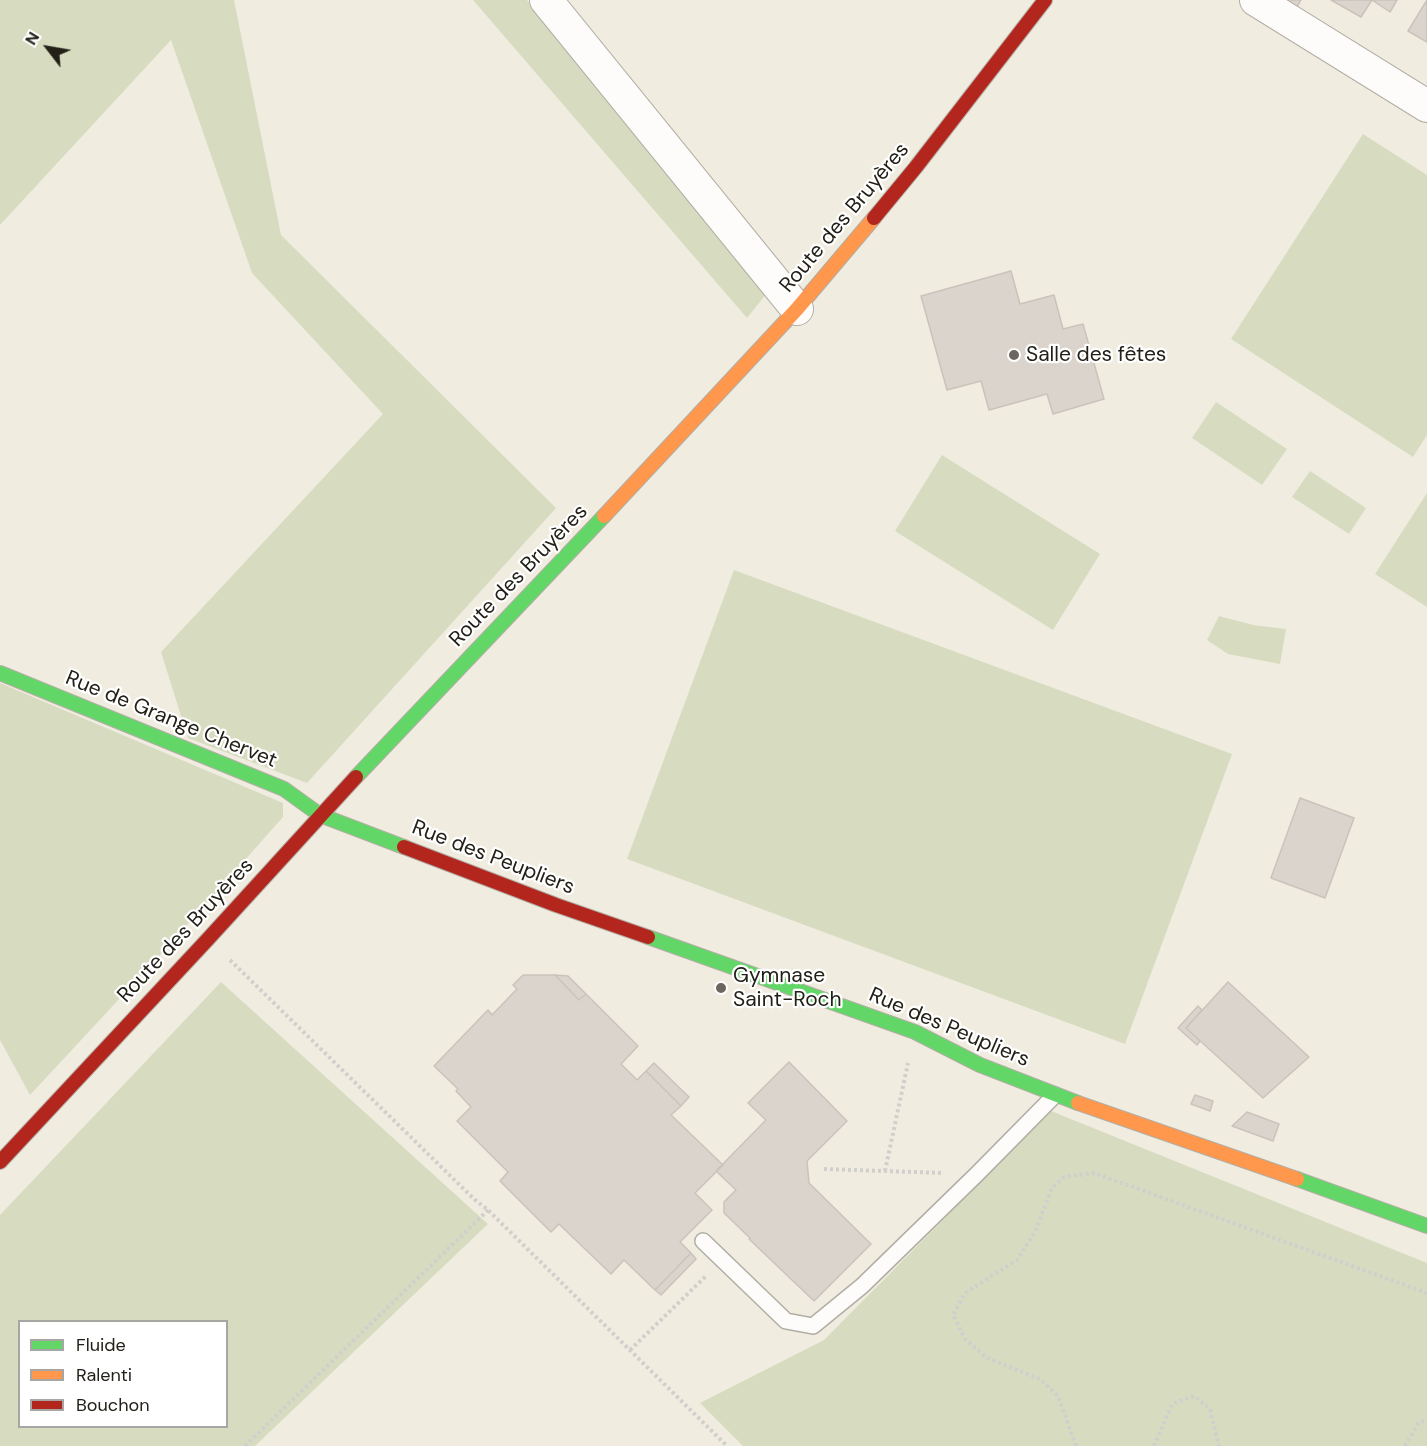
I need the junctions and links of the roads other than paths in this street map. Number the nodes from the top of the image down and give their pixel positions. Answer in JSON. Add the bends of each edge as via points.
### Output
{"nodes":[{"id":1,"x":546,"y":0,"type":"edge"},
{"id":2,"x":1046,"y":0,"type":"edge"},
{"id":3,"x":1256,"y":0,"type":"edge"},
{"id":4,"x":1427,"y":106,"type":"edge"},
{"id":5,"x":797,"y":309,"type":"junction"},
{"id":6,"x":0,"y":673,"type":"edge"},
{"id":7,"x":320,"y":815,"type":"junction"},
{"id":8,"x":1055,"y":1095,"type":"junction"},
{"id":9,"x":0,"y":1162,"type":"edge"},
{"id":10,"x":1427,"y":1226,"type":"edge"},
{"id":11,"x":703,"y":1241,"type":"dead end"}],
"edges":[{"from":1,"to":5,"type":"street"},
{"from":2,"to":5,"type":"main road","name":"Route des Bruyères","via":[[916,167]]},
{"from":3,"to":4,"type":"street"},
{"from":5,"to":7,"type":"main road","name":"Route des Bruyères"},
{"from":6,"to":7,"type":"main road","name":"Rue de Grange Chervet","via":[[284,789]]},
{"from":7,"to":8,"type":"main road","name":"Rue des Peupliers","via":[[915,1032],[980,1065]]},
{"from":7,"to":9,"type":"main road","name":"Route des Bruyères"},
{"from":8,"to":10,"type":"main road","name":"Rue des Peupliers"},
{"from":8,"to":11,"type":"lane","via":[[862,1286],[813,1326],[786,1321]]}]}
